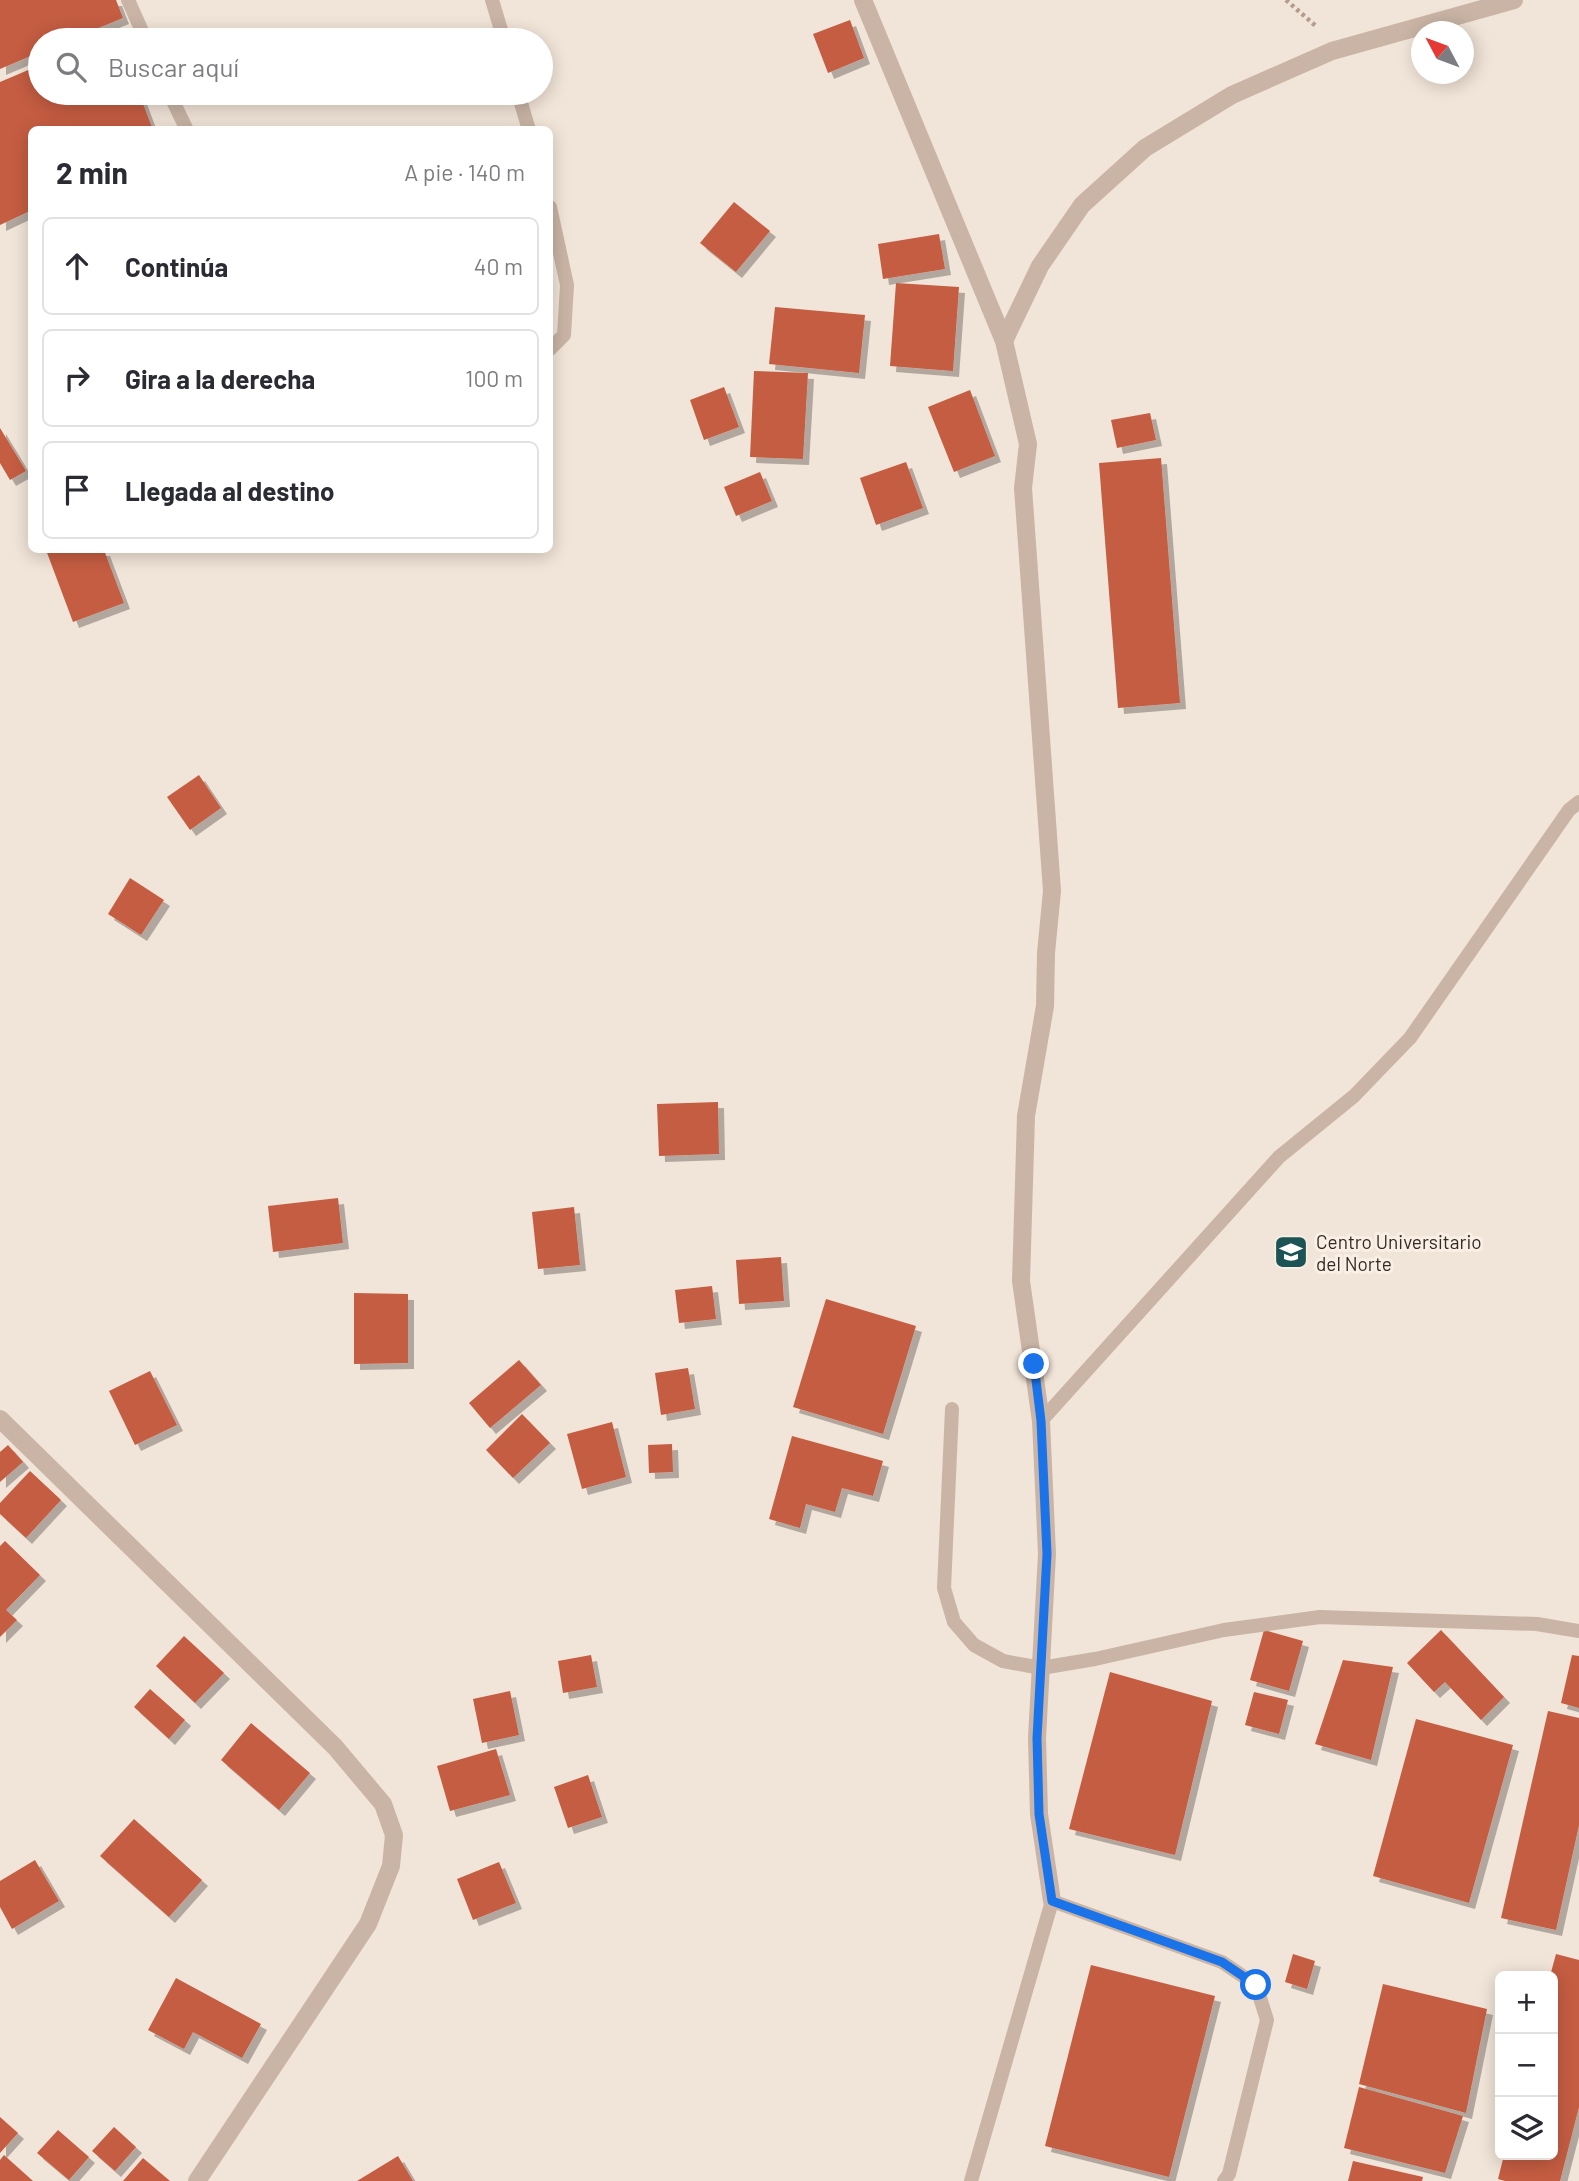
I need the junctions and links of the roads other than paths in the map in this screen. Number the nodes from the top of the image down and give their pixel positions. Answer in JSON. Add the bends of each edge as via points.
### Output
{"nodes":[{"id":1,"x":128,"y":0,"type":"edge"},
{"id":2,"x":492,"y":0,"type":"edge"},
{"id":3,"x":863,"y":0,"type":"edge"},
{"id":4,"x":1514,"y":0,"type":"edge"},
{"id":5,"x":141,"y":28,"type":"edge"},
{"id":6,"x":500,"y":28,"type":"edge"},
{"id":7,"x":175,"y":105,"type":"edge"},
{"id":8,"x":522,"y":105,"type":"edge"},
{"id":9,"x":185,"y":126,"type":"edge"},
{"id":10,"x":528,"y":126,"type":"edge"},
{"id":11,"x":553,"y":221,"type":"edge"},
{"id":12,"x":1004,"y":341,"type":"junction"},
{"id":13,"x":553,"y":346,"type":"edge"},
{"id":14,"x":1579,"y":802,"type":"edge"},
{"id":15,"x":951,"y":1409,"type":"dead end"},
{"id":16,"x":0,"y":1419,"type":"edge"},
{"id":17,"x":1041,"y":1421,"type":"junction"},
{"id":18,"x":1579,"y":1630,"type":"edge"},
{"id":19,"x":1041,"y":1668,"type":"junction"},
{"id":20,"x":1052,"y":1901,"type":"junction"},
{"id":21,"x":197,"y":2181,"type":"edge"},
{"id":22,"x":971,"y":2181,"type":"edge"},
{"id":23,"x":1224,"y":2181,"type":"edge"}],
"edges":[{"from":1,"to":5,"type":"lane"},
{"from":2,"to":6,"type":"lane"},
{"from":3,"to":12,"type":"street"},
{"from":4,"to":12,"type":"street","via":[[1332,51],[1232,95],[1145,148],[1082,205],[1040,266]]},
{"from":7,"to":9,"type":"lane"},
{"from":8,"to":10,"type":"lane"},
{"from":11,"to":13,"type":"lane","via":[[567,285],[564,335]]},
{"from":12,"to":17,"type":"street","via":[[1028,444],[1024,502],[1052,891],[1045,1006],[1026,1116],[1021,1268]]},
{"from":14,"to":17,"type":"lane","via":[[1410,1038],[1353,1096],[1279,1157]]},
{"from":15,"to":19,"type":"lane","via":[[944,1588],[954,1622],[974,1645],[1003,1661]]},
{"from":16,"to":21,"type":"street","via":[[335,1747],[383,1804],[394,1835],[391,1866],[368,1924]]},
{"from":17,"to":19,"type":"street","via":[[1047,1554]]},
{"from":18,"to":19,"type":"lane","via":[[1537,1624],[1320,1617],[1224,1630]]},
{"from":19,"to":20,"type":"street","via":[[1039,1814]]},
{"from":20,"to":22,"type":"lane"},
{"from":20,"to":23,"type":"lane","via":[[1222,1962],[1256,1985],[1267,2020]]}]}
